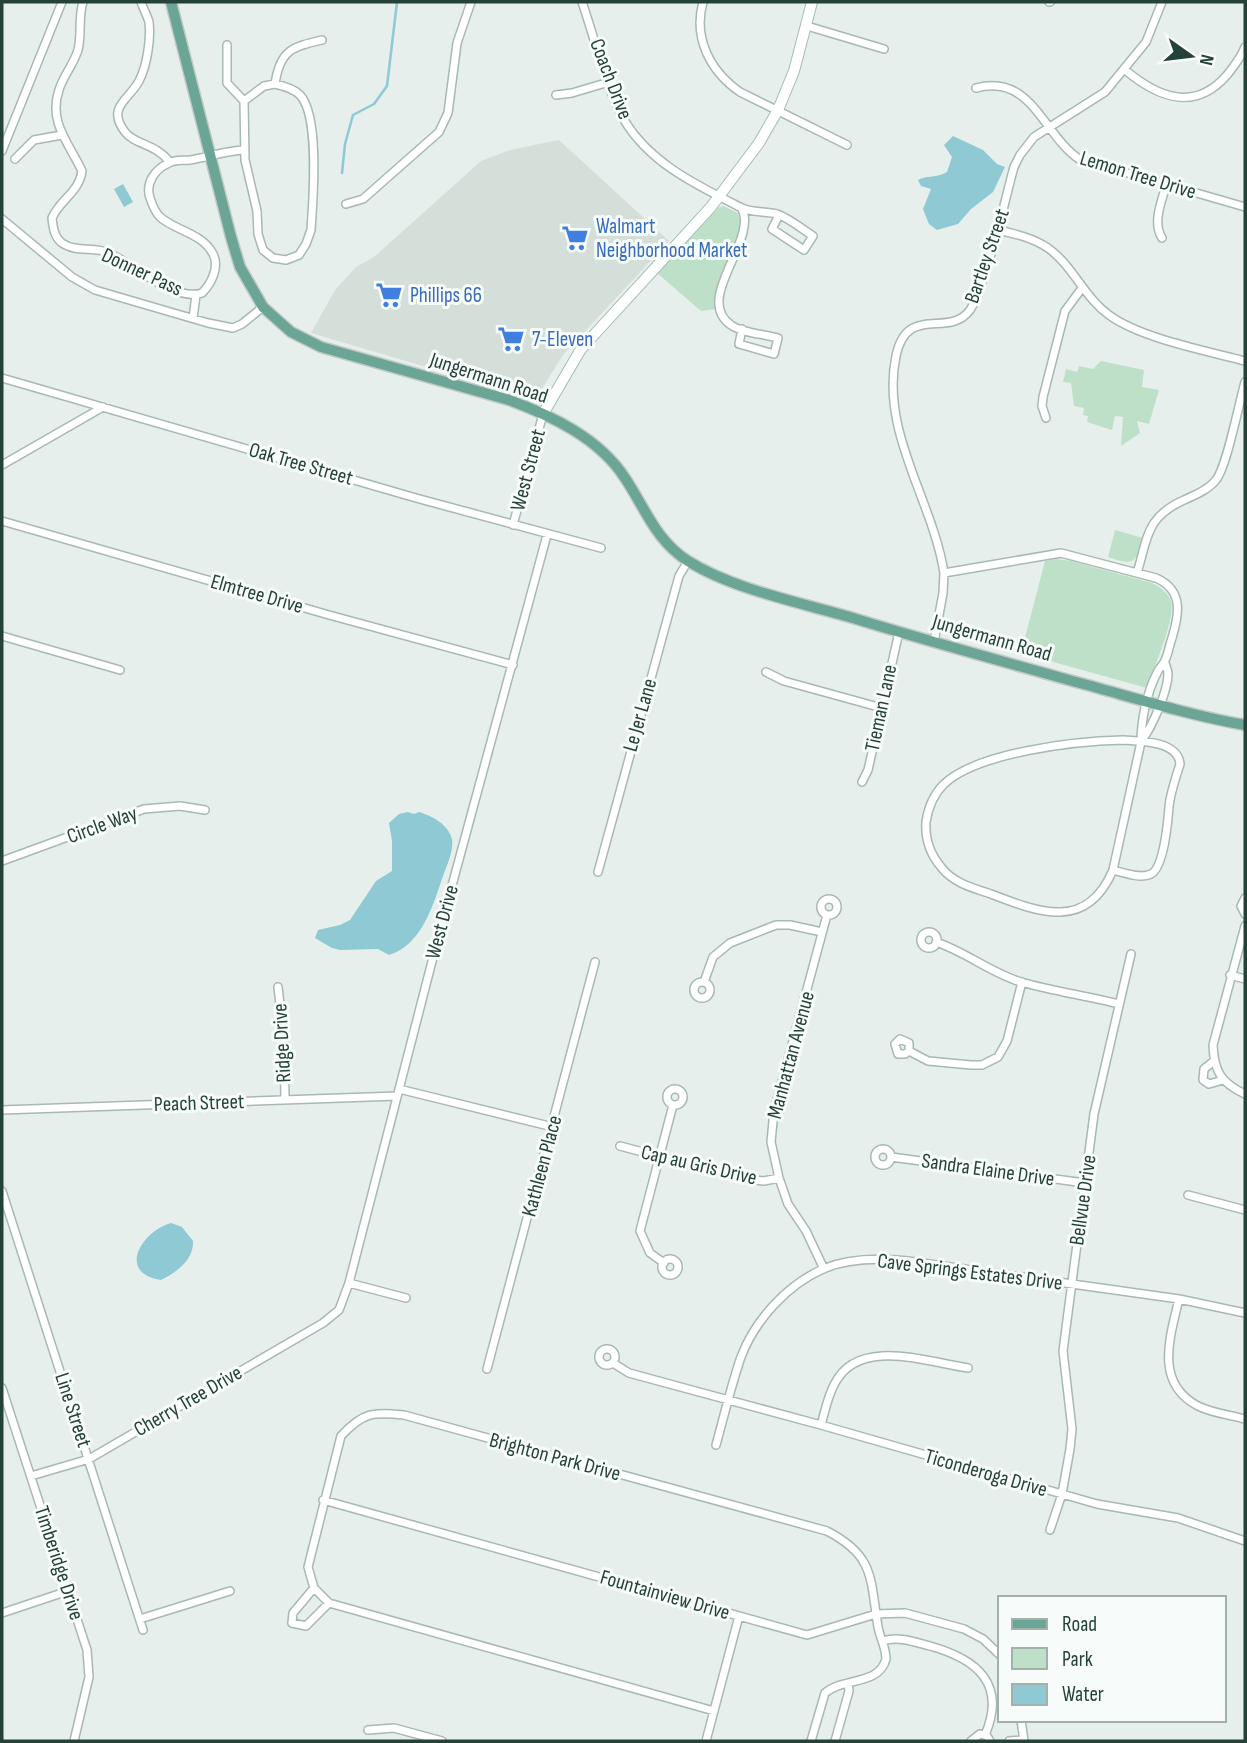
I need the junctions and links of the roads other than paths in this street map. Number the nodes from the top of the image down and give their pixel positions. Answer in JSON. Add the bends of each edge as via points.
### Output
{"nodes":[{"id":1,"x":62,"y":2,"type":"edge"},
{"id":2,"x":83,"y":2,"type":"edge"},
{"id":3,"x":141,"y":2,"type":"edge"},
{"id":4,"x":171,"y":2,"type":"edge"},
{"id":5,"x":471,"y":2,"type":"edge"},
{"id":6,"x":582,"y":2,"type":"edge"},
{"id":7,"x":703,"y":2,"type":"edge"},
{"id":8,"x":812,"y":2,"type":"edge"},
{"id":9,"x":1162,"y":2,"type":"edge"},
{"id":10,"x":807,"y":26,"type":"junction"},
{"id":11,"x":322,"y":40,"type":"dead end"},
{"id":12,"x":227,"y":45,"type":"dead end"},
{"id":13,"x":884,"y":49,"type":"dead end"},
{"id":14,"x":1245,"y":51,"type":"edge"},
{"id":15,"x":1124,"y":69,"type":"junction"},
{"id":16,"x":609,"y":82,"type":"junction"},
{"id":17,"x":275,"y":84,"type":"junction"},
{"id":18,"x":976,"y":88,"type":"dead end"},
{"id":19,"x":556,"y":95,"type":"dead end"},
{"id":20,"x":244,"y":102,"type":"junction"},
{"id":21,"x":778,"y":110,"type":"junction"},
{"id":22,"x":1049,"y":128,"type":"junction"},
{"id":23,"x":62,"y":135,"type":"junction"},
{"id":24,"x":846,"y":145,"type":"dead end"},
{"id":25,"x":244,"y":150,"type":"junction"},
{"id":26,"x":2,"y":151,"type":"edge"},
{"id":27,"x":210,"y":155,"type":"junction"},
{"id":28,"x":15,"y":159,"type":"dead end"},
{"id":29,"x":170,"y":162,"type":"junction"},
{"id":30,"x":1166,"y":185,"type":"junction"},
{"id":31,"x":719,"y":196,"type":"junction"},
{"id":32,"x":346,"y":204,"type":"dead end"},
{"id":33,"x":1245,"y":207,"type":"edge"},
{"id":34,"x":742,"y":209,"type":"junction"},
{"id":35,"x":779,"y":215,"type":"junction"},
{"id":36,"x":2,"y":219,"type":"edge"},
{"id":37,"x":998,"y":230,"type":"junction"},
{"id":38,"x":1162,"y":238,"type":"dead end"},
{"id":39,"x":1082,"y":288,"type":"junction"},
{"id":40,"x":196,"y":295,"type":"junction"},
{"id":41,"x":263,"y":307,"type":"junction"},
{"id":42,"x":193,"y":318,"type":"junction"},
{"id":43,"x":742,"y":329,"type":"junction"},
{"id":44,"x":1245,"y":361,"type":"edge"},
{"id":45,"x":2,"y":378,"type":"edge"},
{"id":46,"x":1245,"y":382,"type":"edge"},
{"id":47,"x":103,"y":407,"type":"junction"},
{"id":48,"x":543,"y":414,"type":"junction"},
{"id":49,"x":1046,"y":418,"type":"dead end"},
{"id":50,"x":2,"y":465,"type":"edge"},
{"id":51,"x":2,"y":521,"type":"edge"},
{"id":52,"x":513,"y":525,"type":"junction"},
{"id":53,"x":547,"y":535,"type":"junction"},
{"id":54,"x":601,"y":548,"type":"dead end"},
{"id":55,"x":688,"y":561,"type":"junction"},
{"id":56,"x":944,"y":573,"type":"junction"},
{"id":57,"x":1138,"y":573,"type":"junction"},
{"id":58,"x":899,"y":632,"type":"junction"},
{"id":59,"x":2,"y":636,"type":"edge"},
{"id":60,"x":934,"y":642,"type":"junction"},
{"id":61,"x":1165,"y":663,"type":"junction"},
{"id":62,"x":513,"y":665,"type":"junction"},
{"id":63,"x":120,"y":670,"type":"dead end"},
{"id":64,"x":766,"y":672,"type":"dead end"},
{"id":65,"x":1153,"y":704,"type":"junction"},
{"id":66,"x":881,"y":708,"type":"junction"},
{"id":67,"x":1245,"y":725,"type":"edge"},
{"id":68,"x":1141,"y":742,"type":"junction"},
{"id":69,"x":862,"y":782,"type":"dead end"},
{"id":70,"x":205,"y":810,"type":"dead end"},
{"id":71,"x":2,"y":862,"type":"edge"},
{"id":72,"x":1114,"y":870,"type":"junction"},
{"id":73,"x":597,"y":872,"type":"dead end"},
{"id":74,"x":1245,"y":898,"type":"edge"},
{"id":75,"x":1245,"y":914,"type":"edge"},
{"id":76,"x":827,"y":915,"type":"dead end"},
{"id":77,"x":1245,"y":926,"type":"edge"},
{"id":78,"x":822,"y":932,"type":"junction"},
{"id":79,"x":936,"y":942,"type":"dead end"},
{"id":80,"x":1131,"y":954,"type":"dead end"},
{"id":81,"x":595,"y":962,"type":"dead end"},
{"id":82,"x":1230,"y":975,"type":"junction"},
{"id":83,"x":1245,"y":979,"type":"edge"},
{"id":84,"x":704,"y":982,"type":"dead end"},
{"id":85,"x":1022,"y":982,"type":"junction"},
{"id":86,"x":278,"y":987,"type":"dead end"},
{"id":87,"x":1119,"y":1003,"type":"junction"},
{"id":88,"x":909,"y":1051,"type":"dead end"},
{"id":89,"x":1214,"y":1061,"type":"junction"},
{"id":90,"x":1223,"y":1080,"type":"junction"},
{"id":91,"x":398,"y":1092,"type":"junction"},
{"id":92,"x":1245,"y":1094,"type":"edge"},
{"id":93,"x":285,"y":1100,"type":"junction"},
{"id":94,"x":673,"y":1105,"type":"dead end"},
{"id":95,"x":2,"y":1110,"type":"edge"},
{"id":96,"x":552,"y":1127,"type":"junction"},
{"id":97,"x":620,"y":1146,"type":"dead end"},
{"id":98,"x":658,"y":1156,"type":"junction"},
{"id":99,"x":891,"y":1157,"type":"dead end"},
{"id":100,"x":779,"y":1178,"type":"junction"},
{"id":101,"x":1085,"y":1182,"type":"junction"},
{"id":102,"x":2,"y":1191,"type":"edge"},
{"id":103,"x":1188,"y":1195,"type":"dead end"},
{"id":104,"x":1245,"y":1210,"type":"edge"},
{"id":105,"x":664,"y":1263,"type":"dead end"},
{"id":106,"x":824,"y":1269,"type":"junction"},
{"id":107,"x":349,"y":1283,"type":"junction"},
{"id":108,"x":1072,"y":1284,"type":"junction"},
{"id":109,"x":405,"y":1298,"type":"dead end"},
{"id":110,"x":1179,"y":1300,"type":"junction"},
{"id":111,"x":339,"y":1310,"type":"joint"},
{"id":112,"x":1245,"y":1313,"type":"edge"},
{"id":113,"x":613,"y":1363,"type":"dead end"},
{"id":114,"x":968,"y":1368,"type":"dead end"},
{"id":115,"x":487,"y":1369,"type":"dead end"},
{"id":116,"x":2,"y":1388,"type":"edge"},
{"id":117,"x":728,"y":1401,"type":"junction"},
{"id":118,"x":1245,"y":1419,"type":"edge"},
{"id":119,"x":821,"y":1425,"type":"junction"},
{"id":120,"x":716,"y":1445,"type":"dead end"},
{"id":121,"x":89,"y":1459,"type":"junction"},
{"id":122,"x":31,"y":1476,"type":"junction"},
{"id":123,"x":1062,"y":1494,"type":"junction"},
{"id":124,"x":323,"y":1500,"type":"junction"},
{"id":125,"x":1050,"y":1530,"type":"dead end"},
{"id":126,"x":1245,"y":1541,"type":"edge"},
{"id":127,"x":314,"y":1588,"type":"junction"},
{"id":128,"x":68,"y":1591,"type":"junction"},
{"id":129,"x":230,"y":1591,"type":"dead end"},
{"id":130,"x":329,"y":1602,"type":"junction"},
{"id":131,"x":2,"y":1613,"type":"edge"},
{"id":132,"x":876,"y":1614,"type":"junction"},
{"id":133,"x":739,"y":1616,"type":"junction"},
{"id":134,"x":140,"y":1619,"type":"junction"},
{"id":135,"x":144,"y":1630,"type":"dead end"},
{"id":136,"x":883,"y":1641,"type":"junction"},
{"id":137,"x":998,"y":1653,"type":"edge"},
{"id":138,"x":848,"y":1683,"type":"junction"},
{"id":139,"x":714,"y":1711,"type":"junction"},
{"id":140,"x":1021,"y":1722,"type":"edge"},
{"id":141,"x":368,"y":1730,"type":"dead end"},
{"id":142,"x":990,"y":1739,"type":"edge"},
{"id":143,"x":1023,"y":1740,"type":"edge"},
{"id":144,"x":74,"y":1741,"type":"edge"},
{"id":145,"x":442,"y":1741,"type":"edge"},
{"id":146,"x":706,"y":1741,"type":"edge"},
{"id":147,"x":811,"y":1741,"type":"edge"},
{"id":148,"x":835,"y":1741,"type":"edge"},
{"id":149,"x":971,"y":1741,"type":"edge"},
{"id":150,"x":1009,"y":1741,"type":"edge"}],
"edges":[{"from":1,"to":26,"type":"street"},
{"from":2,"to":23,"type":"street","name":"Donner Pass","via":[[79,47],[58,91],[57,122]]},
{"from":3,"to":29,"type":"street","via":[[149,22],[145,65],[138,83],[119,104],[117,117],[126,135],[158,149]]},
{"from":4,"to":27,"type":"main road","name":"Jungermann Road"},
{"from":5,"to":32,"type":"street","via":[[457,43],[449,113],[439,132],[363,199]]},
{"from":6,"to":16,"type":"street","name":"Coach Drive"},
{"from":7,"to":21,"type":"street","via":[[702,40],[710,63],[728,84]]},
{"from":8,"to":10,"type":"street"},
{"from":9,"to":15,"type":"street","name":"Bartley Street","via":[[1146,42]]},
{"from":10,"to":13,"type":"street"},
{"from":10,"to":21,"type":"street"},
{"from":11,"to":17,"type":"street","via":[[295,47],[285,55],[277,67]]},
{"from":12,"to":20,"type":"street","via":[[227,83]]},
{"from":14,"to":15,"type":"street","via":[[1225,77],[1194,97],[1160,94]]},
{"from":15,"to":22,"type":"street","name":"Bartley Street","via":[[1099,97]]},
{"from":16,"to":19,"type":"street"},
{"from":16,"to":31,"type":"street","name":"Coach Drive","via":[[622,116],[646,148],[671,169]]},
{"from":17,"to":20,"type":"street","via":[[264,86]]},
{"from":17,"to":25,"type":"street","via":[[301,96],[313,135],[311,230],[299,255],[286,260],[263,250]]},
{"from":18,"to":22,"type":"street","name":"Lemon Tree Drive","via":[[994,85],[1021,95]]},
{"from":20,"to":25,"type":"street"},
{"from":21,"to":24,"type":"street"},
{"from":21,"to":31,"type":"street","via":[[750,158]]},
{"from":22,"to":30,"type":"street","name":"Lemon Tree Drive","via":[[1062,147],[1079,159]]},
{"from":22,"to":37,"type":"street","name":"Bartley Street","via":[[1027,145],[1014,167]]},
{"from":23,"to":28,"type":"street","via":[[34,141]]},
{"from":23,"to":40,"type":"street","name":"Donner Pass","via":[[82,171],[73,194],[55,212],[56,236],[75,248],[111,254],[147,277]]},
{"from":25,"to":27,"type":"street"},
{"from":27,"to":29,"type":"street"},
{"from":27,"to":41,"type":"main road","name":"Jungermann Road","via":[[240,267]]},
{"from":29,"to":40,"type":"street","name":"Donner Pass","via":[[149,182],[149,194],[158,215],[197,238],[214,255],[212,278]]},
{"from":30,"to":33,"type":"street","name":"Lemon Tree Drive"},
{"from":30,"to":38,"type":"street","via":[[1157,222]]},
{"from":31,"to":34,"type":"street","name":"Coach Drive"},
{"from":31,"to":48,"type":"street","via":[[581,349]]},
{"from":34,"to":35,"type":"street"},
{"from":34,"to":43,"type":"street","via":[[742,236],[719,302],[730,325]]},
{"from":35,"to":35,"type":"street","via":[[813,236],[804,250],[772,229]]},
{"from":36,"to":42,"type":"street","via":[[72,277],[95,290]]},
{"from":37,"to":39,"type":"street","via":[[1048,248]]},
{"from":37,"to":56,"type":"street","name":"Bartley Street","via":[[970,310],[957,321],[912,328],[896,356],[894,393],[901,437]]},
{"from":39,"to":44,"type":"street","via":[[1102,310],[1131,328]]},
{"from":39,"to":49,"type":"street","via":[[1065,311],[1043,397]]},
{"from":40,"to":42,"type":"street","name":"Donner Pass"},
{"from":41,"to":42,"type":"street","via":[[233,328]]},
{"from":41,"to":48,"type":"main road","name":"Jungermann Road","via":[[291,332],[314,344]]},
{"from":43,"to":43,"type":"street","via":[[778,338],[774,354],[739,344]]},
{"from":45,"to":47,"type":"street","name":"Oak Tree Street"},
{"from":46,"to":57,"type":"street","via":[[1219,475],[1204,490],[1156,517]]},
{"from":47,"to":50,"type":"street"},
{"from":47,"to":52,"type":"street","name":"Oak Tree Street"},
{"from":48,"to":52,"type":"street","name":"West Street"},
{"from":48,"to":55,"type":"main road","name":"Jungermann Road","via":[[590,441],[611,460],[649,521]]},
{"from":51,"to":62,"type":"street","name":"Elmtree Drive"},
{"from":52,"to":53,"type":"street","name":"Oak Tree Street"},
{"from":53,"to":54,"type":"street","name":"Oak Tree Street"},
{"from":53,"to":62,"type":"street","name":"West Drive"},
{"from":55,"to":58,"type":"main road","name":"Jungermann Road","via":[[729,580]]},
{"from":55,"to":73,"type":"street","name":"Le Jer Lane","via":[[679,576]]},
{"from":56,"to":57,"type":"street","via":[[1061,553]]},
{"from":56,"to":60,"type":"street","name":"Bartley Street"},
{"from":57,"to":61,"type":"street","via":[[1163,581],[1177,598],[1178,617]]},
{"from":58,"to":60,"type":"main road","name":"Jungermann Road"},
{"from":58,"to":66,"type":"street","name":"Tieman Lane"},
{"from":59,"to":63,"type":"street"},
{"from":60,"to":65,"type":"main road","name":"Jungermann Road"},
{"from":61,"to":65,"type":"street","via":[[1157,671]]},
{"from":61,"to":65,"type":"street","via":[[1168,674]]},
{"from":62,"to":91,"type":"street","name":"West Drive"},
{"from":64,"to":66,"type":"street"},
{"from":65,"to":67,"type":"main road","name":"Jungermann Road"},
{"from":65,"to":68,"type":"street","via":[[1141,728]]},
{"from":66,"to":69,"type":"street","name":"Tieman Lane"},
{"from":68,"to":72,"type":"street"},
{"from":68,"to":72,"type":"street","via":[[1167,747],[1179,758],[1168,825],[1155,872],[1143,876]]},
{"from":68,"to":72,"type":"street","via":[[1061,744],[994,761],[943,785],[927,816],[927,841],[948,874],[1034,910],[1074,911],[1097,897]]},
{"from":70,"to":71,"type":"street","name":"Circle Way","via":[[180,806],[144,809]]},
{"from":74,"to":75,"type":"street","via":[[1241,906]]},
{"from":76,"to":78,"type":"street","name":"Manhattan Avenue"},
{"from":77,"to":82,"type":"street"},
{"from":78,"to":84,"type":"street","via":[[776,925],[730,943],[713,957]]},
{"from":78,"to":100,"type":"street","name":"Manhattan Avenue","via":[[771,1124]]},
{"from":79,"to":85,"type":"street"},
{"from":80,"to":87,"type":"street","name":"Bellvue Drive"},
{"from":81,"to":96,"type":"street","name":"Kathleen Place"},
{"from":82,"to":83,"type":"street"},
{"from":82,"to":89,"type":"street","via":[[1213,1045]]},
{"from":85,"to":87,"type":"street"},
{"from":85,"to":88,"type":"street","via":[[1007,1041],[998,1057],[971,1065],[928,1061]]},
{"from":86,"to":93,"type":"street","name":"Ridge Drive"},
{"from":87,"to":101,"type":"street","name":"Bellvue Drive","via":[[1094,1114]]},
{"from":89,"to":90,"type":"street"},
{"from":89,"to":90,"type":"street","via":[[1204,1069],[1203,1080],[1209,1084]]},
{"from":90,"to":92,"type":"street"},
{"from":91,"to":93,"type":"street","name":"Peach Street"},
{"from":91,"to":96,"type":"street"},
{"from":91,"to":107,"type":"street","name":"West Drive"},
{"from":93,"to":95,"type":"street","name":"Peach Street"},
{"from":94,"to":98,"type":"street"},
{"from":96,"to":115,"type":"street","name":"Kathleen Place"},
{"from":97,"to":98,"type":"street","name":"Cap au Gris Drive"},
{"from":98,"to":100,"type":"street","name":"Cap au Gris Drive","via":[[745,1180]]},
{"from":98,"to":105,"type":"street","via":[[640,1231],[645,1246]]},
{"from":99,"to":101,"type":"street","name":"Sandra Elaine Drive"},
{"from":100,"to":106,"type":"street","name":"Manhattan Avenue"},
{"from":101,"to":108,"type":"street","name":"Bellvue Drive"},
{"from":102,"to":121,"type":"street","name":"Line Street"},
{"from":103,"to":104,"type":"street"},
{"from":106,"to":108,"type":"street","name":"Cave Springs Estates Drive","via":[[895,1260]]},
{"from":106,"to":117,"type":"street","name":"Cave Springs Estates Drive","via":[[783,1296],[761,1321],[742,1357]]},
{"from":107,"to":109,"type":"street"},
{"from":107,"to":111,"type":"street","name":"West Drive"},
{"from":108,"to":110,"type":"street","name":"Cave Springs Estates Drive"},
{"from":108,"to":123,"type":"street","name":"Bellvue Drive","via":[[1063,1351],[1072,1429]]},
{"from":110,"to":112,"type":"street","name":"Cave Springs Estates Drive"},
{"from":110,"to":118,"type":"street","via":[[1168,1354],[1169,1371],[1177,1387],[1198,1406]]},
{"from":111,"to":121,"type":"street","name":"Cherry Tree Drive"},
{"from":113,"to":117,"type":"street","name":"Ticonderoga Drive","via":[[629,1373]]},
{"from":114,"to":119,"type":"street","via":[[886,1355],[860,1359],[834,1384]]},
{"from":116,"to":122,"type":"street","name":"Timberidge Drive"},
{"from":117,"to":119,"type":"street","name":"Ticonderoga Drive"},
{"from":117,"to":120,"type":"street","name":"Cave Springs Estates Drive"},
{"from":119,"to":123,"type":"street","name":"Ticonderoga Drive"},
{"from":121,"to":122,"type":"street","name":"Cherry Tree Drive"},
{"from":121,"to":134,"type":"street","name":"Line Street"},
{"from":122,"to":128,"type":"street","name":"Timberidge Drive"},
{"from":123,"to":125,"type":"street","name":"Bellvue Drive"},
{"from":123,"to":126,"type":"street","name":"Ticonderoga Drive","via":[[1178,1518]]},
{"from":124,"to":127,"type":"street","name":"Brighton Park Drive","via":[[308,1567]]},
{"from":124,"to":132,"type":"street","name":"Brighton Park Drive","via":[[341,1436],[364,1416],[404,1415],[827,1531],[859,1551],[867,1566]]},
{"from":124,"to":133,"type":"street","name":"Fountainview Drive"},
{"from":127,"to":130,"type":"street"},
{"from":127,"to":130,"type":"street","via":[[293,1613],[292,1623],[306,1626]]},
{"from":128,"to":131,"type":"street"},
{"from":128,"to":144,"type":"street","name":"Timberidge Drive","via":[[89,1663]]},
{"from":129,"to":134,"type":"street"},
{"from":130,"to":139,"type":"street"},
{"from":132,"to":133,"type":"street","name":"Fountainview Drive","via":[[807,1634]]},
{"from":132,"to":136,"type":"street","name":"Brighton Park Drive"},
{"from":132,"to":137,"type":"street","name":"Fountainview Drive","via":[[905,1613],[964,1629]]},
{"from":133,"to":139,"type":"street"},
{"from":134,"to":135,"type":"street","name":"Line Street"},
{"from":136,"to":138,"type":"street","via":[[886,1659],[881,1671]]},
{"from":136,"to":142,"type":"street","via":[[905,1640],[947,1651],[975,1666],[987,1682],[992,1700]]},
{"from":138,"to":147,"type":"street","via":[[825,1693]]},
{"from":138,"to":148,"type":"street"},
{"from":139,"to":146,"type":"street"},
{"from":140,"to":143,"type":"street"},
{"from":141,"to":145,"type":"street","via":[[394,1728]]},
{"from":142,"to":149,"type":"street","via":[[978,1735]]},
{"from":143,"to":150,"type":"street"}]}
